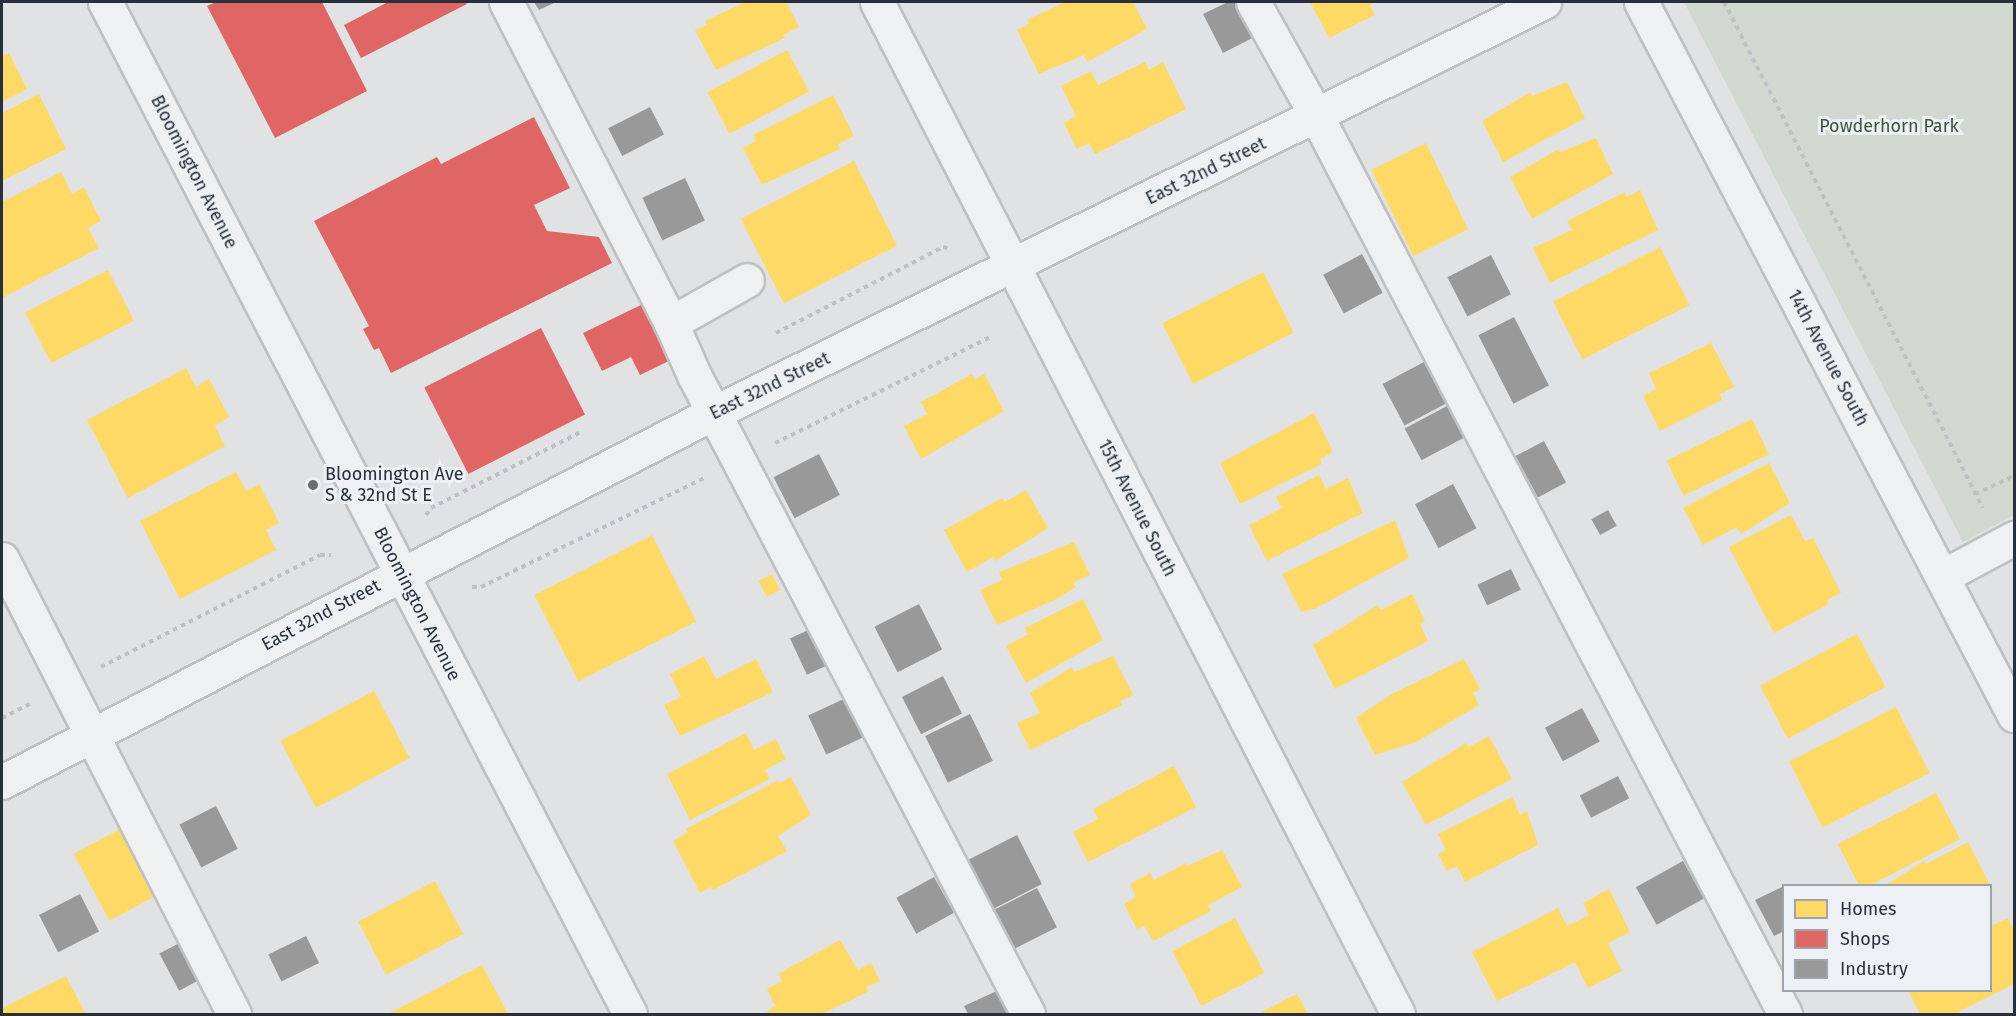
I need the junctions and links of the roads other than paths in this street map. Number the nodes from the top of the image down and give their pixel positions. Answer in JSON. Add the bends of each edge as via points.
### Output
{"nodes":[{"id":1,"x":105,"y":2,"type":"edge"},
{"id":2,"x":506,"y":2,"type":"edge"},
{"id":3,"x":877,"y":2,"type":"edge"},
{"id":4,"x":1253,"y":2,"type":"edge"},
{"id":5,"x":1544,"y":2,"type":"edge"},
{"id":6,"x":1641,"y":2,"type":"edge"},
{"id":7,"x":1317,"y":117,"type":"junction"},
{"id":8,"x":1014,"y":265,"type":"junction"},
{"id":9,"x":747,"y":280,"type":"dead end"},
{"id":10,"x":671,"y":323,"type":"junction"},
{"id":11,"x":715,"y":412,"type":"junction"},
{"id":12,"x":2014,"y":538,"type":"edge"},
{"id":13,"x":2,"y":559,"type":"edge"},
{"id":14,"x":401,"y":572,"type":"junction"},
{"id":15,"x":1942,"y":576,"type":"junction"},
{"id":16,"x":2014,"y":715,"type":"edge"},
{"id":17,"x":92,"y":735,"type":"junction"},
{"id":18,"x":2,"y":782,"type":"edge"},
{"id":19,"x":234,"y":1014,"type":"edge"},
{"id":20,"x":630,"y":1014,"type":"edge"},
{"id":21,"x":1028,"y":1014,"type":"edge"},
{"id":22,"x":1398,"y":1014,"type":"edge"},
{"id":23,"x":1785,"y":1014,"type":"edge"}],
"edges":[{"from":1,"to":14,"type":"street","name":"Bloomington Avenue"},
{"from":2,"to":10,"type":"street"},
{"from":3,"to":8,"type":"street","name":"15th Avenue South"},
{"from":4,"to":7,"type":"street"},
{"from":5,"to":7,"type":"street","name":"East 32nd Street"},
{"from":6,"to":15,"type":"street","name":"14th Avenue South"},
{"from":7,"to":8,"type":"street","name":"East 32nd Street"},
{"from":7,"to":23,"type":"street"},
{"from":8,"to":11,"type":"street","name":"East 32nd Street"},
{"from":8,"to":22,"type":"street","name":"15th Avenue South"},
{"from":9,"to":10,"type":"street"},
{"from":10,"to":11,"type":"street"},
{"from":11,"to":14,"type":"street","name":"East 32nd Street"},
{"from":11,"to":21,"type":"street"},
{"from":12,"to":15,"type":"street"},
{"from":13,"to":17,"type":"street"},
{"from":14,"to":17,"type":"street","name":"East 32nd Street"},
{"from":14,"to":20,"type":"street","name":"Bloomington Avenue"},
{"from":15,"to":16,"type":"street","name":"14th Avenue South"},
{"from":17,"to":18,"type":"street","name":"East 32nd Street"},
{"from":17,"to":19,"type":"street"}]}
